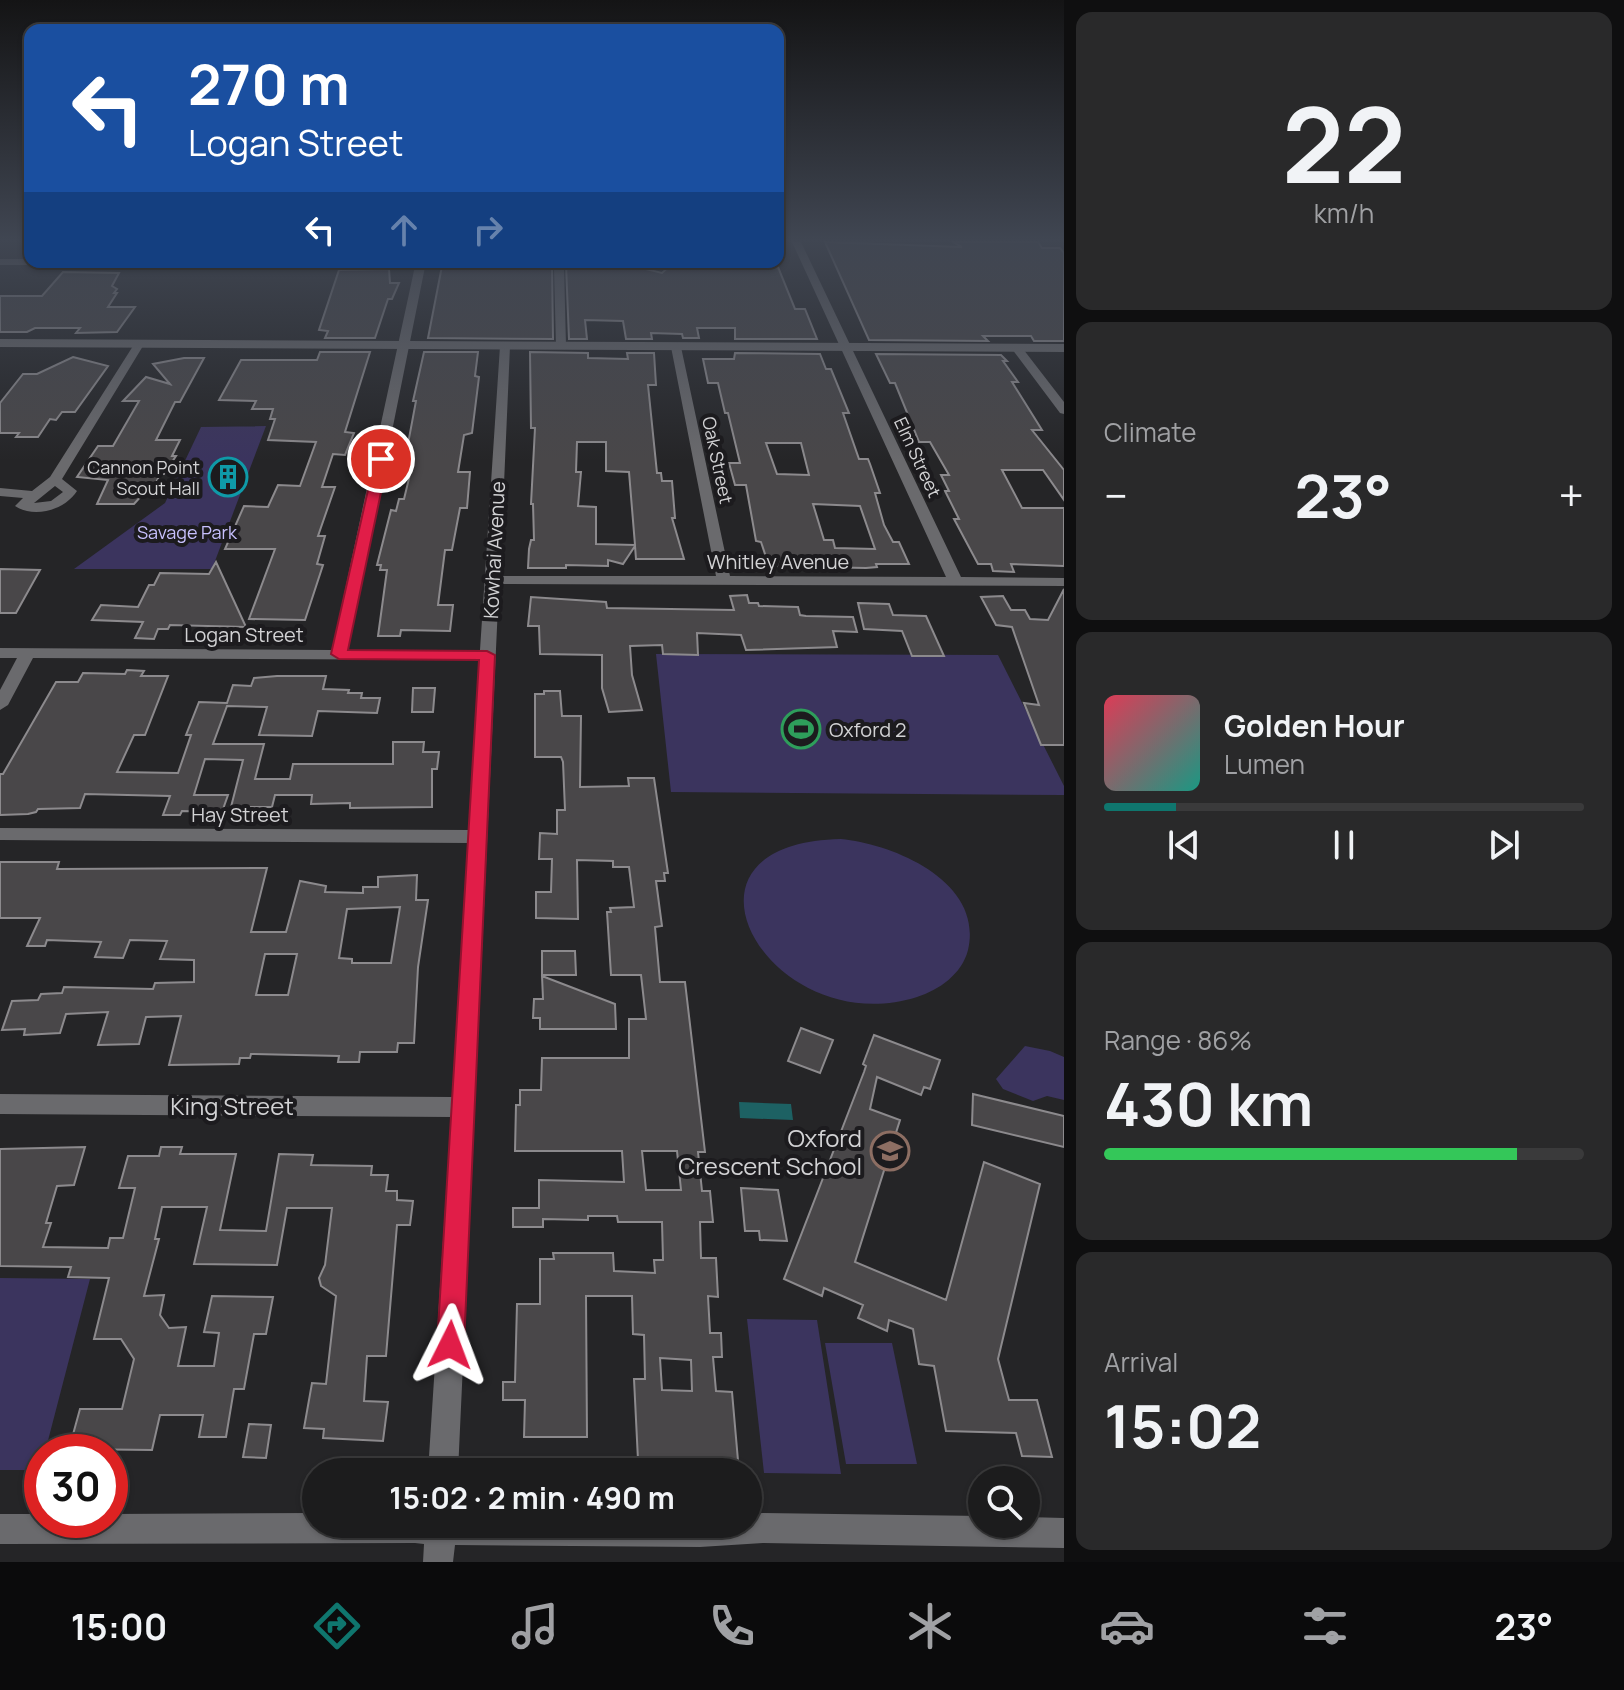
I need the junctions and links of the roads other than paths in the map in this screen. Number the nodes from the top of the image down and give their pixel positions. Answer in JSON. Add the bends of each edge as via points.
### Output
{"nodes":[{"id":1,"x":410,"y":315,"type":"edge"},
{"id":2,"x":560,"y":315,"type":"edge"},
{"id":3,"x":831,"y":315,"type":"edge"},
{"id":4,"x":0,"y":346,"type":"edge"},
{"id":5,"x":138,"y":346,"type":"junction"},
{"id":6,"x":404,"y":346,"type":"junction"},
{"id":7,"x":505,"y":346,"type":"junction"},
{"id":8,"x":561,"y":346,"type":"junction"},
{"id":9,"x":676,"y":347,"type":"junction"},
{"id":10,"x":847,"y":347,"type":"junction"},
{"id":11,"x":1016,"y":347,"type":"junction"},
{"id":12,"x":1064,"y":348,"type":"edge"},
{"id":13,"x":1064,"y":410,"type":"edge"},
{"id":14,"x":55,"y":480,"type":"junction"},
{"id":15,"x":0,"y":492,"type":"edge"},
{"id":16,"x":35,"y":495,"type":"junction"},
{"id":17,"x":492,"y":580,"type":"junction"},
{"id":18,"x":724,"y":581,"type":"junction"},
{"id":19,"x":956,"y":582,"type":"junction"},
{"id":20,"x":1064,"y":582,"type":"edge"},
{"id":21,"x":0,"y":653,"type":"edge"},
{"id":22,"x":28,"y":653,"type":"junction"},
{"id":23,"x":339,"y":654,"type":"junction"},
{"id":24,"x":487,"y":655,"type":"junction"},
{"id":25,"x":0,"y":705,"type":"edge"},
{"id":26,"x":0,"y":834,"type":"edge"},
{"id":27,"x":479,"y":837,"type":"junction"},
{"id":28,"x":0,"y":1104,"type":"edge"},
{"id":29,"x":463,"y":1107,"type":"junction"},
{"id":30,"x":444,"y":1458,"type":"edge"},
{"id":31,"x":302,"y":1528,"type":"edge"},
{"id":32,"x":762,"y":1528,"type":"edge"},
{"id":33,"x":0,"y":1529,"type":"edge"},
{"id":34,"x":1064,"y":1533,"type":"edge"},
{"id":35,"x":439,"y":1538,"type":"edge"},
{"id":36,"x":438,"y":1562,"type":"edge"}],
"edges":[{"from":1,"to":6,"type":"street"},
{"from":2,"to":8,"type":"street"},
{"from":3,"to":10,"type":"street","name":"Elm Street"},
{"from":4,"to":5,"type":"street"},
{"from":5,"to":6,"type":"street"},
{"from":5,"to":14,"type":"street"},
{"from":6,"to":7,"type":"street"},
{"from":6,"to":23,"type":"street"},
{"from":7,"to":8,"type":"street"},
{"from":7,"to":17,"type":"street","name":"Kowhai Avenue"},
{"from":8,"to":9,"type":"street"},
{"from":9,"to":10,"type":"street"},
{"from":9,"to":18,"type":"street","name":"Oak Street"},
{"from":10,"to":11,"type":"street"},
{"from":10,"to":19,"type":"street","name":"Elm Street"},
{"from":11,"to":12,"type":"street"},
{"from":11,"to":13,"type":"street"},
{"from":14,"to":16,"type":"street"},
{"from":14,"to":16,"type":"street","via":[[70,491],[62,502],[22,506]]},
{"from":15,"to":16,"type":"street"},
{"from":17,"to":18,"type":"street","name":"Whitley Avenue"},
{"from":17,"to":24,"type":"street","name":"Kowhai Avenue"},
{"from":18,"to":19,"type":"street","name":"Whitley Avenue"},
{"from":19,"to":20,"type":"street","name":"Whitley Avenue"},
{"from":21,"to":22,"type":"street","name":"Logan Street"},
{"from":22,"to":23,"type":"street","name":"Logan Street"},
{"from":22,"to":25,"type":"street"},
{"from":23,"to":24,"type":"street","name":"Logan Street"},
{"from":24,"to":27,"type":"street","name":"Kowhai Avenue"},
{"from":26,"to":27,"type":"street","name":"Hay Street"},
{"from":27,"to":29,"type":"street","name":"Kowhai Avenue"},
{"from":28,"to":29,"type":"street","name":"King Street"},
{"from":29,"to":30,"type":"street","name":"Kowhai Avenue"},
{"from":31,"to":33,"type":"street"},
{"from":32,"to":34,"type":"street"},
{"from":35,"to":36,"type":"street"}]}
